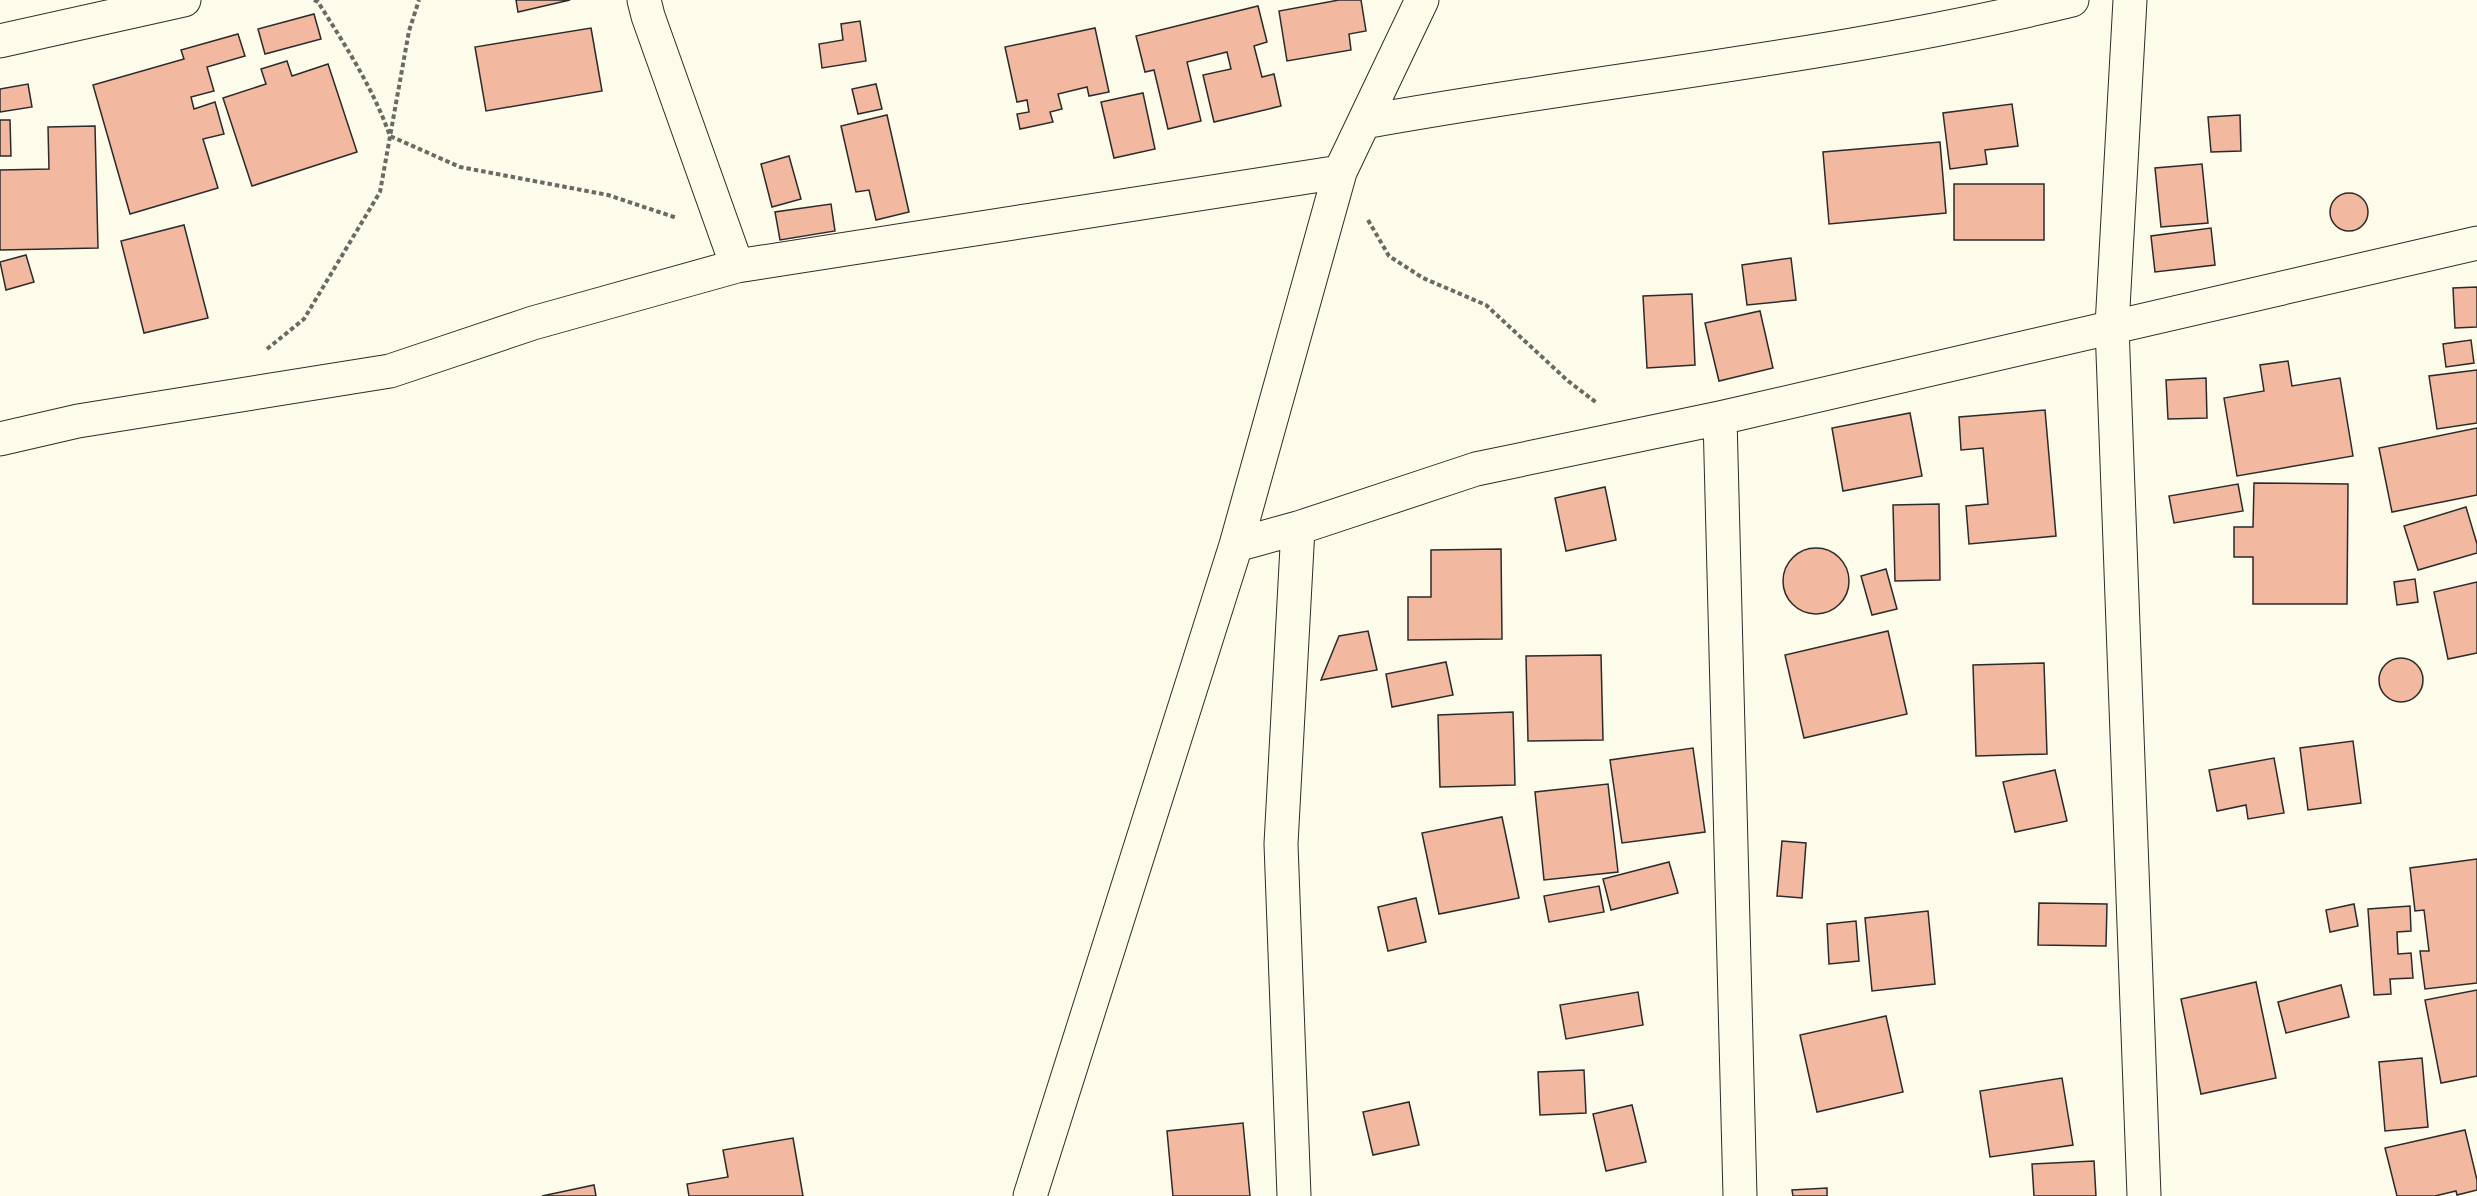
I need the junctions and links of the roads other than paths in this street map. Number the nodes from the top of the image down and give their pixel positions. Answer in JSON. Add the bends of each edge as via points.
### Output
{"nodes":[{"id":1,"x":184,"y":0,"type":"edge"},
{"id":2,"x":1422,"y":0,"type":"edge"},
{"id":3,"x":2072,"y":0,"type":"edge"},
{"id":4,"x":2130,"y":0,"type":"edge"},
{"id":5,"x":640,"y":5,"type":"edge"},
{"id":6,"x":0,"y":41,"type":"edge"},
{"id":7,"x":1364,"y":122,"type":"junction"},
{"id":8,"x":1340,"y":172,"type":"junction"},
{"id":9,"x":2477,"y":243,"type":"edge"},
{"id":10,"x":737,"y":266,"type":"junction"},
{"id":11,"x":2112,"y":326,"type":"junction"},
{"id":12,"x":1720,"y":418,"type":"junction"},
{"id":13,"x":0,"y":439,"type":"edge"},
{"id":14,"x":1298,"y":528,"type":"junction"},
{"id":15,"x":1236,"y":545,"type":"junction"},
{"id":16,"x":1030,"y":1196,"type":"edge"},
{"id":17,"x":1294,"y":1196,"type":"edge"},
{"id":18,"x":1740,"y":1196,"type":"edge"},
{"id":19,"x":2144,"y":1196,"type":"edge"}],
"edges":[{"from":1,"to":6,"type":"street"},
{"from":2,"to":7,"type":"street"},
{"from":3,"to":7,"type":"street","via":[[2008,16],[1829,49],[1488,99]]},
{"from":4,"to":11,"type":"street"},
{"from":5,"to":10,"type":"street"},
{"from":7,"to":8,"type":"street"},
{"from":8,"to":10,"type":"street"},
{"from":8,"to":15,"type":"street"},
{"from":9,"to":11,"type":"street"},
{"from":10,"to":13,"type":"street","via":[[533,323],[390,371],[78,421]]},
{"from":11,"to":12,"type":"street"},
{"from":11,"to":19,"type":"street"},
{"from":12,"to":14,"type":"street","via":[[1476,468]]},
{"from":12,"to":18,"type":"street"},
{"from":14,"to":15,"type":"street"},
{"from":14,"to":17,"type":"street","via":[[1281,844]]},
{"from":15,"to":16,"type":"street"}]}
